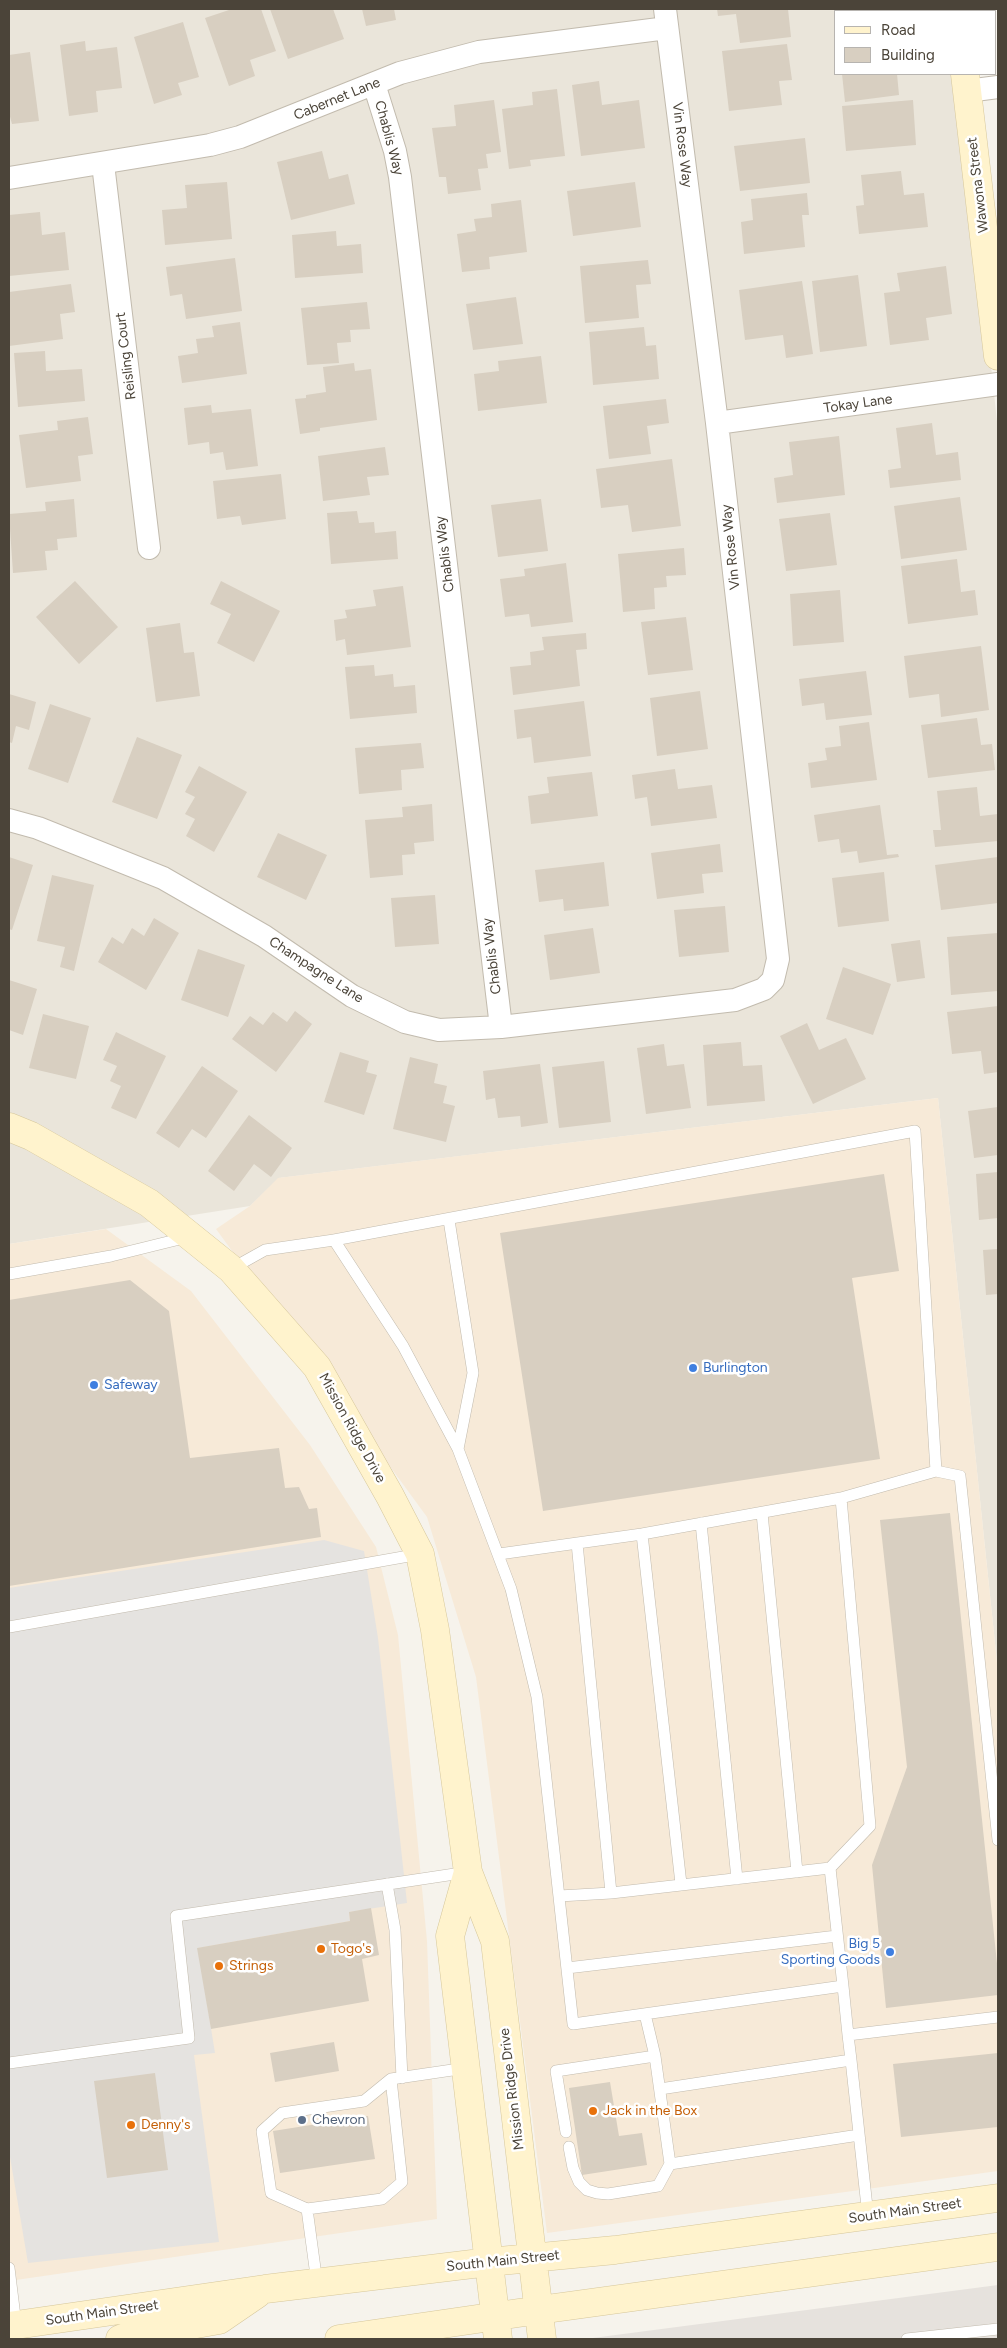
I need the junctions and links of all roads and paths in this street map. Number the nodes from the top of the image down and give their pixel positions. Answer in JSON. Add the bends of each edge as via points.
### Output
{"nodes":[{"id":1,"x":666,"y":18,"type":"edge"},
{"id":2,"x":966,"y":82,"type":"edge"},
{"id":3,"x":374,"y":84,"type":"junction"},
{"id":4,"x":998,"y":87,"type":"edge"},
{"id":5,"x":103,"y":164,"type":"junction"},
{"id":6,"x":9,"y":178,"type":"edge"},
{"id":7,"x":998,"y":356,"type":"edge"},
{"id":8,"x":998,"y":384,"type":"edge"},
{"id":9,"x":717,"y":424,"type":"junction"},
{"id":10,"x":149,"y":548,"type":"dead end"},
{"id":11,"x":9,"y":820,"type":"edge"},
{"id":12,"x":674,"y":1007,"type":"joint"},
{"id":13,"x":501,"y":1027,"type":"junction"},
{"id":14,"x":9,"y":1127,"type":"edge"},
{"id":15,"x":449,"y":1220,"type":"junction"},
{"id":16,"x":190,"y":1236,"type":"junction"},
{"id":17,"x":334,"y":1240,"type":"junction"},
{"id":18,"x":231,"y":1269,"type":"junction"},
{"id":19,"x":9,"y":1274,"type":"edge"},
{"id":20,"x":458,"y":1449,"type":"junction"},
{"id":21,"x":936,"y":1471,"type":"junction"},
{"id":22,"x":841,"y":1498,"type":"junction"},
{"id":23,"x":762,"y":1513,"type":"junction"},
{"id":24,"x":701,"y":1523,"type":"junction"},
{"id":25,"x":642,"y":1534,"type":"junction"},
{"id":26,"x":577,"y":1543,"type":"junction"},
{"id":27,"x":420,"y":1554,"type":"junction"},
{"id":28,"x":498,"y":1554,"type":"junction"},
{"id":29,"x":9,"y":1627,"type":"edge"},
{"id":30,"x":998,"y":1840,"type":"edge"},
{"id":31,"x":830,"y":1868,"type":"junction"},
{"id":32,"x":468,"y":1872,"type":"junction"},
{"id":33,"x":797,"y":1872,"type":"junction"},
{"id":34,"x":737,"y":1879,"type":"junction"},
{"id":35,"x":387,"y":1884,"type":"junction"},
{"id":36,"x":681,"y":1884,"type":"junction"},
{"id":37,"x":611,"y":1893,"type":"junction"},
{"id":38,"x":559,"y":1896,"type":"junction"},
{"id":39,"x":837,"y":1936,"type":"junction"},
{"id":40,"x":567,"y":1968,"type":"junction"},
{"id":41,"x":843,"y":1986,"type":"junction"},
{"id":42,"x":644,"y":2014,"type":"junction"},
{"id":43,"x":998,"y":2017,"type":"edge"},
{"id":44,"x":848,"y":2034,"type":"junction"},
{"id":45,"x":655,"y":2056,"type":"junction"},
{"id":46,"x":851,"y":2060,"type":"junction"},
{"id":47,"x":9,"y":2063,"type":"edge"},
{"id":48,"x":466,"y":2068,"type":"junction"},
{"id":49,"x":396,"y":2078,"type":"junction"},
{"id":50,"x":660,"y":2089,"type":"junction"},
{"id":51,"x":566,"y":2132,"type":"dead end"},
{"id":52,"x":859,"y":2135,"type":"junction"},
{"id":53,"x":569,"y":2147,"type":"dead end"},
{"id":54,"x":670,"y":2164,"type":"junction"},
{"id":55,"x":998,"y":2198,"type":"edge"},
{"id":56,"x":308,"y":2209,"type":"junction"},
{"id":57,"x":868,"y":2216,"type":"junction"},
{"id":58,"x":998,"y":2247,"type":"edge"},
{"id":59,"x":532,"y":2258,"type":"junction"},
{"id":60,"x":489,"y":2262,"type":"junction"},
{"id":61,"x":9,"y":2268,"type":"edge"},
{"id":62,"x":317,"y":2283,"type":"junction"},
{"id":63,"x":265,"y":2290,"type":"junction"},
{"id":64,"x":539,"y":2310,"type":"junction"},
{"id":65,"x":13,"y":2326,"type":"edge"},
{"id":66,"x":496,"y":2328,"type":"edge"},
{"id":67,"x":998,"y":2329,"type":"edge"},
{"id":68,"x":982,"y":2335,"type":"edge"},
{"id":69,"x":120,"y":2339,"type":"edge"},
{"id":70,"x":339,"y":2339,"type":"edge"},
{"id":71,"x":542,"y":2339,"type":"edge"},
{"id":72,"x":907,"y":2339,"type":"edge"}],
"edges":[{"from":1,"to":3,"type":"street","name":"Cabernet Lane","via":[[479,52]]},
{"from":1,"to":9,"type":"street","name":"Vin Rose Way"},
{"from":2,"to":4,"type":"street"},
{"from":2,"to":7,"type":"street","name":"Wawona Street"},
{"from":3,"to":5,"type":"street","name":"Cabernet Lane","via":[[240,137]]},
{"from":3,"to":13,"type":"street","name":"Chablis Way","via":[[400,177]]},
{"from":5,"to":6,"type":"street","name":"Cabernet Lane"},
{"from":5,"to":10,"type":"street","name":"Reisling Court"},
{"from":8,"to":9,"type":"street","name":"Tokay Lane"},
{"from":9,"to":12,"type":"street","name":"Vin Rose Way","via":[[778,959],[773,980],[764,989],[734,1000]]},
{"from":11,"to":13,"type":"street","name":"Champagne Lane","via":[[38,828],[164,878],[264,936],[352,996],[405,1022],[439,1030]]},
{"from":12,"to":13,"type":"street","name":"Champagne Lane"},
{"from":14,"to":16,"type":"street","name":"Mission Ridge Drive","via":[[31,1136],[149,1203]]},
{"from":15,"to":17,"type":"lane"},
{"from":15,"to":20,"type":"lane","via":[[473,1373]]},
{"from":15,"to":21,"type":"lane","via":[[915,1132]]},
{"from":16,"to":18,"type":"street","name":"Mission Ridge Drive"},
{"from":16,"to":19,"type":"lane","via":[[111,1256]]},
{"from":17,"to":18,"type":"lane","via":[[265,1250]]},
{"from":17,"to":20,"type":"lane","via":[[403,1346]]},
{"from":18,"to":27,"type":"street","name":"Mission Ridge Drive","via":[[318,1367]]},
{"from":20,"to":28,"type":"lane"},
{"from":21,"to":22,"type":"lane"},
{"from":21,"to":30,"type":"lane","via":[[960,1476]]},
{"from":22,"to":23,"type":"lane"},
{"from":22,"to":31,"type":"lane","via":[[870,1826]]},
{"from":23,"to":24,"type":"lane"},
{"from":23,"to":33,"type":"lane"},
{"from":24,"to":25,"type":"lane"},
{"from":24,"to":34,"type":"lane"},
{"from":25,"to":26,"type":"lane"},
{"from":25,"to":36,"type":"lane"},
{"from":26,"to":28,"type":"lane"},
{"from":26,"to":37,"type":"lane"},
{"from":27,"to":29,"type":"lane"},
{"from":27,"to":32,"type":"street","name":"Mission Ridge Drive","via":[[435,1630]]},
{"from":28,"to":38,"type":"lane","via":[[511,1589],[537,1697]]},
{"from":31,"to":33,"type":"lane"},
{"from":31,"to":39,"type":"lane"},
{"from":32,"to":35,"type":"lane"},
{"from":32,"to":48,"type":"street","name":"Mission Ridge Drive","via":[[450,1936]]},
{"from":32,"to":59,"type":"street","name":"Mission Ridge Drive","via":[[495,1941]]},
{"from":33,"to":34,"type":"lane"},
{"from":34,"to":36,"type":"lane"},
{"from":35,"to":47,"type":"lane","via":[[176,1916],[189,2038]]},
{"from":35,"to":49,"type":"lane","via":[[396,1930]]},
{"from":36,"to":37,"type":"lane"},
{"from":37,"to":38,"type":"lane"},
{"from":38,"to":40,"type":"lane"},
{"from":39,"to":40,"type":"lane"},
{"from":39,"to":41,"type":"lane"},
{"from":40,"to":42,"type":"lane","via":[[573,2024]]},
{"from":41,"to":42,"type":"lane"},
{"from":41,"to":44,"type":"lane"},
{"from":42,"to":45,"type":"lane"},
{"from":43,"to":44,"type":"lane"},
{"from":44,"to":46,"type":"lane"},
{"from":45,"to":50,"type":"lane"},
{"from":45,"to":51,"type":"lane","via":[[556,2071]]},
{"from":46,"to":50,"type":"lane"},
{"from":46,"to":52,"type":"lane"},
{"from":48,"to":49,"type":"lane"},
{"from":48,"to":60,"type":"street","name":"Mission Ridge Drive"},
{"from":49,"to":56,"type":"lane","via":[[402,2182],[382,2199]]},
{"from":49,"to":56,"type":"lane","via":[[364,2101],[282,2113],[262,2131],[271,2194]]},
{"from":50,"to":54,"type":"lane"},
{"from":52,"to":54,"type":"lane"},
{"from":52,"to":57,"type":"lane"},
{"from":53,"to":54,"type":"lane","via":[[572,2168],[579,2182],[587,2190],[597,2193],[658,2186]]},
{"from":55,"to":57,"type":"street","name":"South Main Street"},
{"from":56,"to":62,"type":"lane"},
{"from":57,"to":59,"type":"street","name":"South Main Street"},
{"from":58,"to":64,"type":"street"},
{"from":59,"to":60,"type":"street","name":"South Main Street"},
{"from":59,"to":64,"type":"street","name":"Mission Ridge Drive"},
{"from":60,"to":62,"type":"street","name":"South Main Street"},
{"from":60,"to":66,"type":"street","name":"Mission Ridge Drive"},
{"from":61,"to":65,"type":"lane"},
{"from":62,"to":63,"type":"street","name":"South Main Street"},
{"from":63,"to":65,"type":"street","name":"South Main Street"},
{"from":63,"to":69,"type":"street","via":[[219,2320]]},
{"from":64,"to":66,"type":"street"},
{"from":64,"to":71,"type":"street","name":"Mission Ridge Drive"},
{"from":66,"to":70,"type":"street"},
{"from":67,"to":68,"type":"lane"},
{"from":68,"to":72,"type":"lane"}]}
